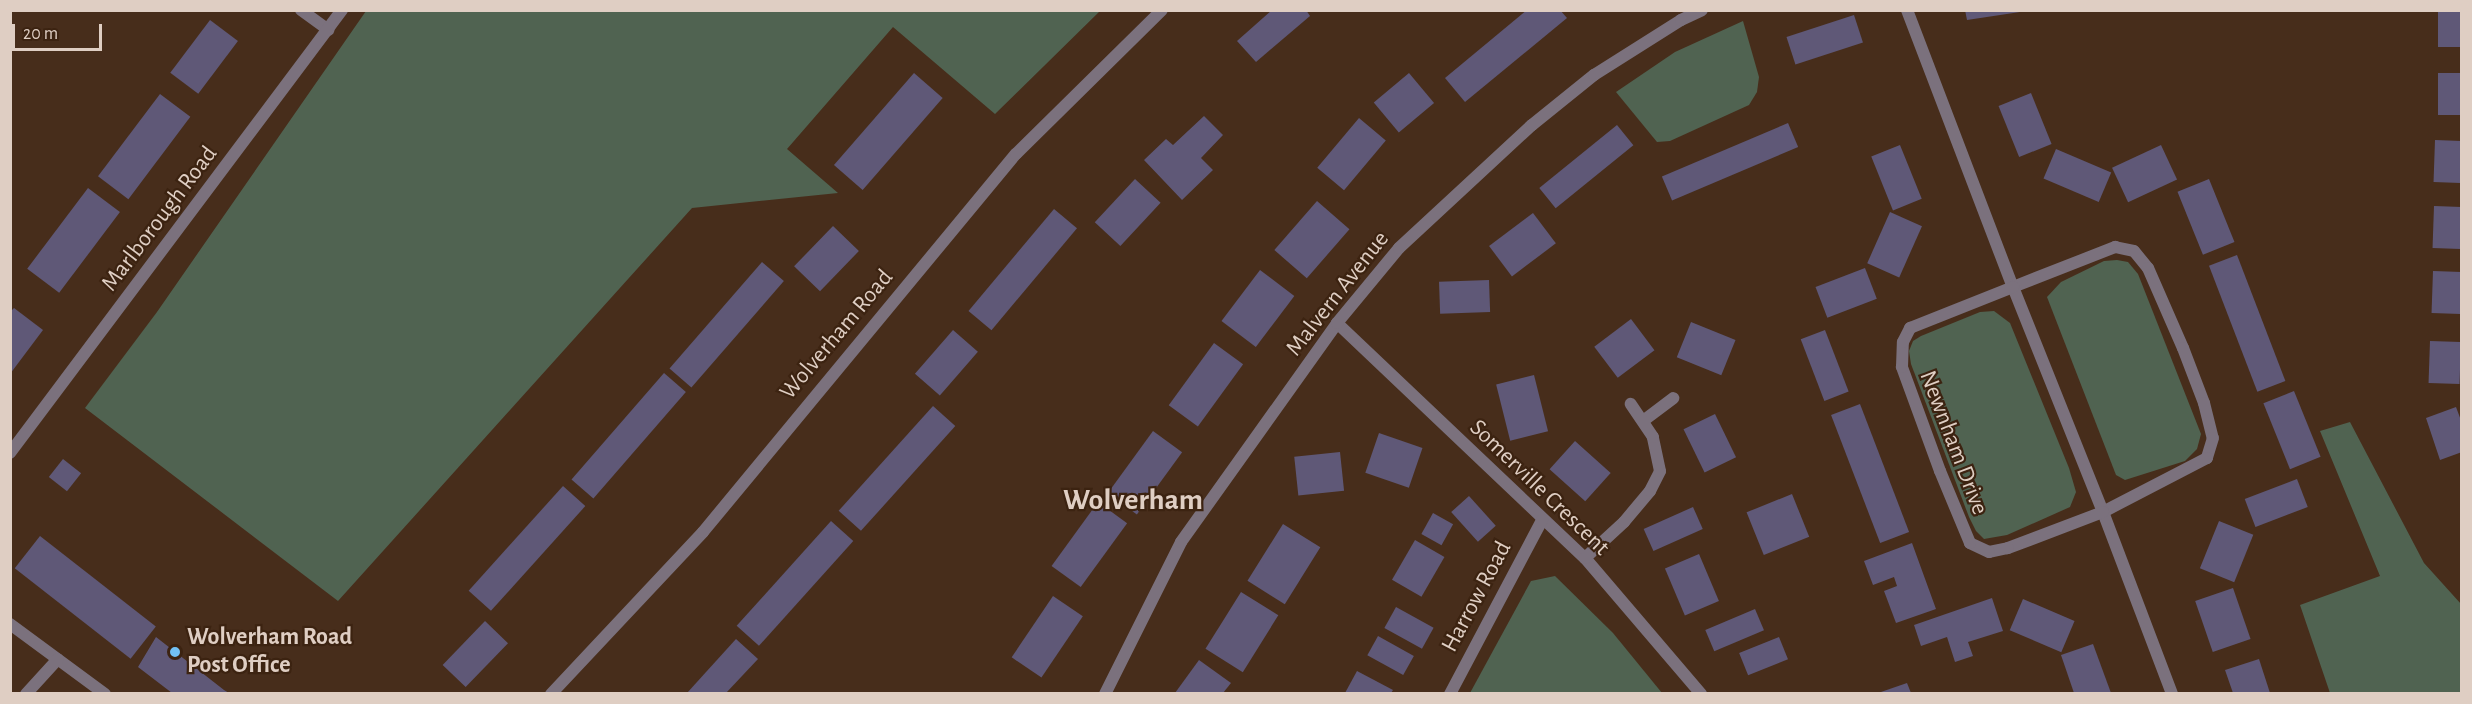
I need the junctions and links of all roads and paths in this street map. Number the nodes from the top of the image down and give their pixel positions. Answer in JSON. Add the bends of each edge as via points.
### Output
{"nodes":[{"id":1,"x":302,"y":10,"type":"edge"},
{"id":2,"x":342,"y":10,"type":"edge"},
{"id":3,"x":1162,"y":10,"type":"edge"},
{"id":4,"x":1702,"y":10,"type":"edge"},
{"id":5,"x":1907,"y":10,"type":"edge"},
{"id":6,"x":328,"y":30,"type":"junction"},
{"id":7,"x":2013,"y":287,"type":"junction"},
{"id":8,"x":1337,"y":323,"type":"junction"},
{"id":9,"x":1673,"y":398,"type":"dead end"},
{"id":10,"x":1630,"y":404,"type":"dead end"},
{"id":11,"x":1643,"y":421,"type":"junction"},
{"id":12,"x":10,"y":453,"type":"edge"},
{"id":13,"x":2103,"y":512,"type":"junction"},
{"id":14,"x":1542,"y":520,"type":"junction"},
{"id":15,"x":1585,"y":558,"type":"junction"},
{"id":16,"x":10,"y":624,"type":"edge"},
{"id":17,"x":58,"y":659,"type":"junction"},
{"id":18,"x":26,"y":693,"type":"edge"},
{"id":19,"x":105,"y":693,"type":"edge"},
{"id":20,"x":551,"y":693,"type":"edge"},
{"id":21,"x":1105,"y":693,"type":"edge"},
{"id":22,"x":1450,"y":693,"type":"edge"},
{"id":23,"x":1701,"y":693,"type":"edge"},
{"id":24,"x":2172,"y":693,"type":"edge"}],
"edges":[{"from":1,"to":6,"type":"street"},
{"from":2,"to":6,"type":"street","name":"Marlborough Road"},
{"from":3,"to":20,"type":"street","name":"Wolverham Road","via":[[1016,154],[703,532]]},
{"from":4,"to":8,"type":"street","name":"Malvern Avenue","via":[[1594,75],[1532,125],[1399,248]]},
{"from":5,"to":7,"type":"street"},
{"from":6,"to":12,"type":"street","name":"Marlborough Road"},
{"from":7,"to":13,"type":"street"},
{"from":7,"to":13,"type":"street","name":"Newnham Drive","via":[[2115,247],[2134,251],[2148,268],[2183,348],[2213,438],[2207,458]]},
{"from":7,"to":13,"type":"street","name":"Newnham Drive","via":[[1910,328],[1903,342],[1902,367],[1943,480],[1970,543],[1989,552]]},
{"from":8,"to":14,"type":"street","name":"Somerville Crescent"},
{"from":8,"to":21,"type":"street","name":"Malvern Avenue","via":[[1181,542]]},
{"from":9,"to":11,"type":"street"},
{"from":10,"to":11,"type":"street"},
{"from":11,"to":15,"type":"street","via":[[1655,443],[1660,471],[1631,514]]},
{"from":13,"to":24,"type":"street"},
{"from":14,"to":15,"type":"street","name":"Somerville Crescent"},
{"from":14,"to":22,"type":"street","name":"Harrow Road"},
{"from":15,"to":23,"type":"street","name":"Somerville Crescent"},
{"from":16,"to":17,"type":"street"},
{"from":17,"to":18,"type":"street"},
{"from":17,"to":19,"type":"street"}]}
